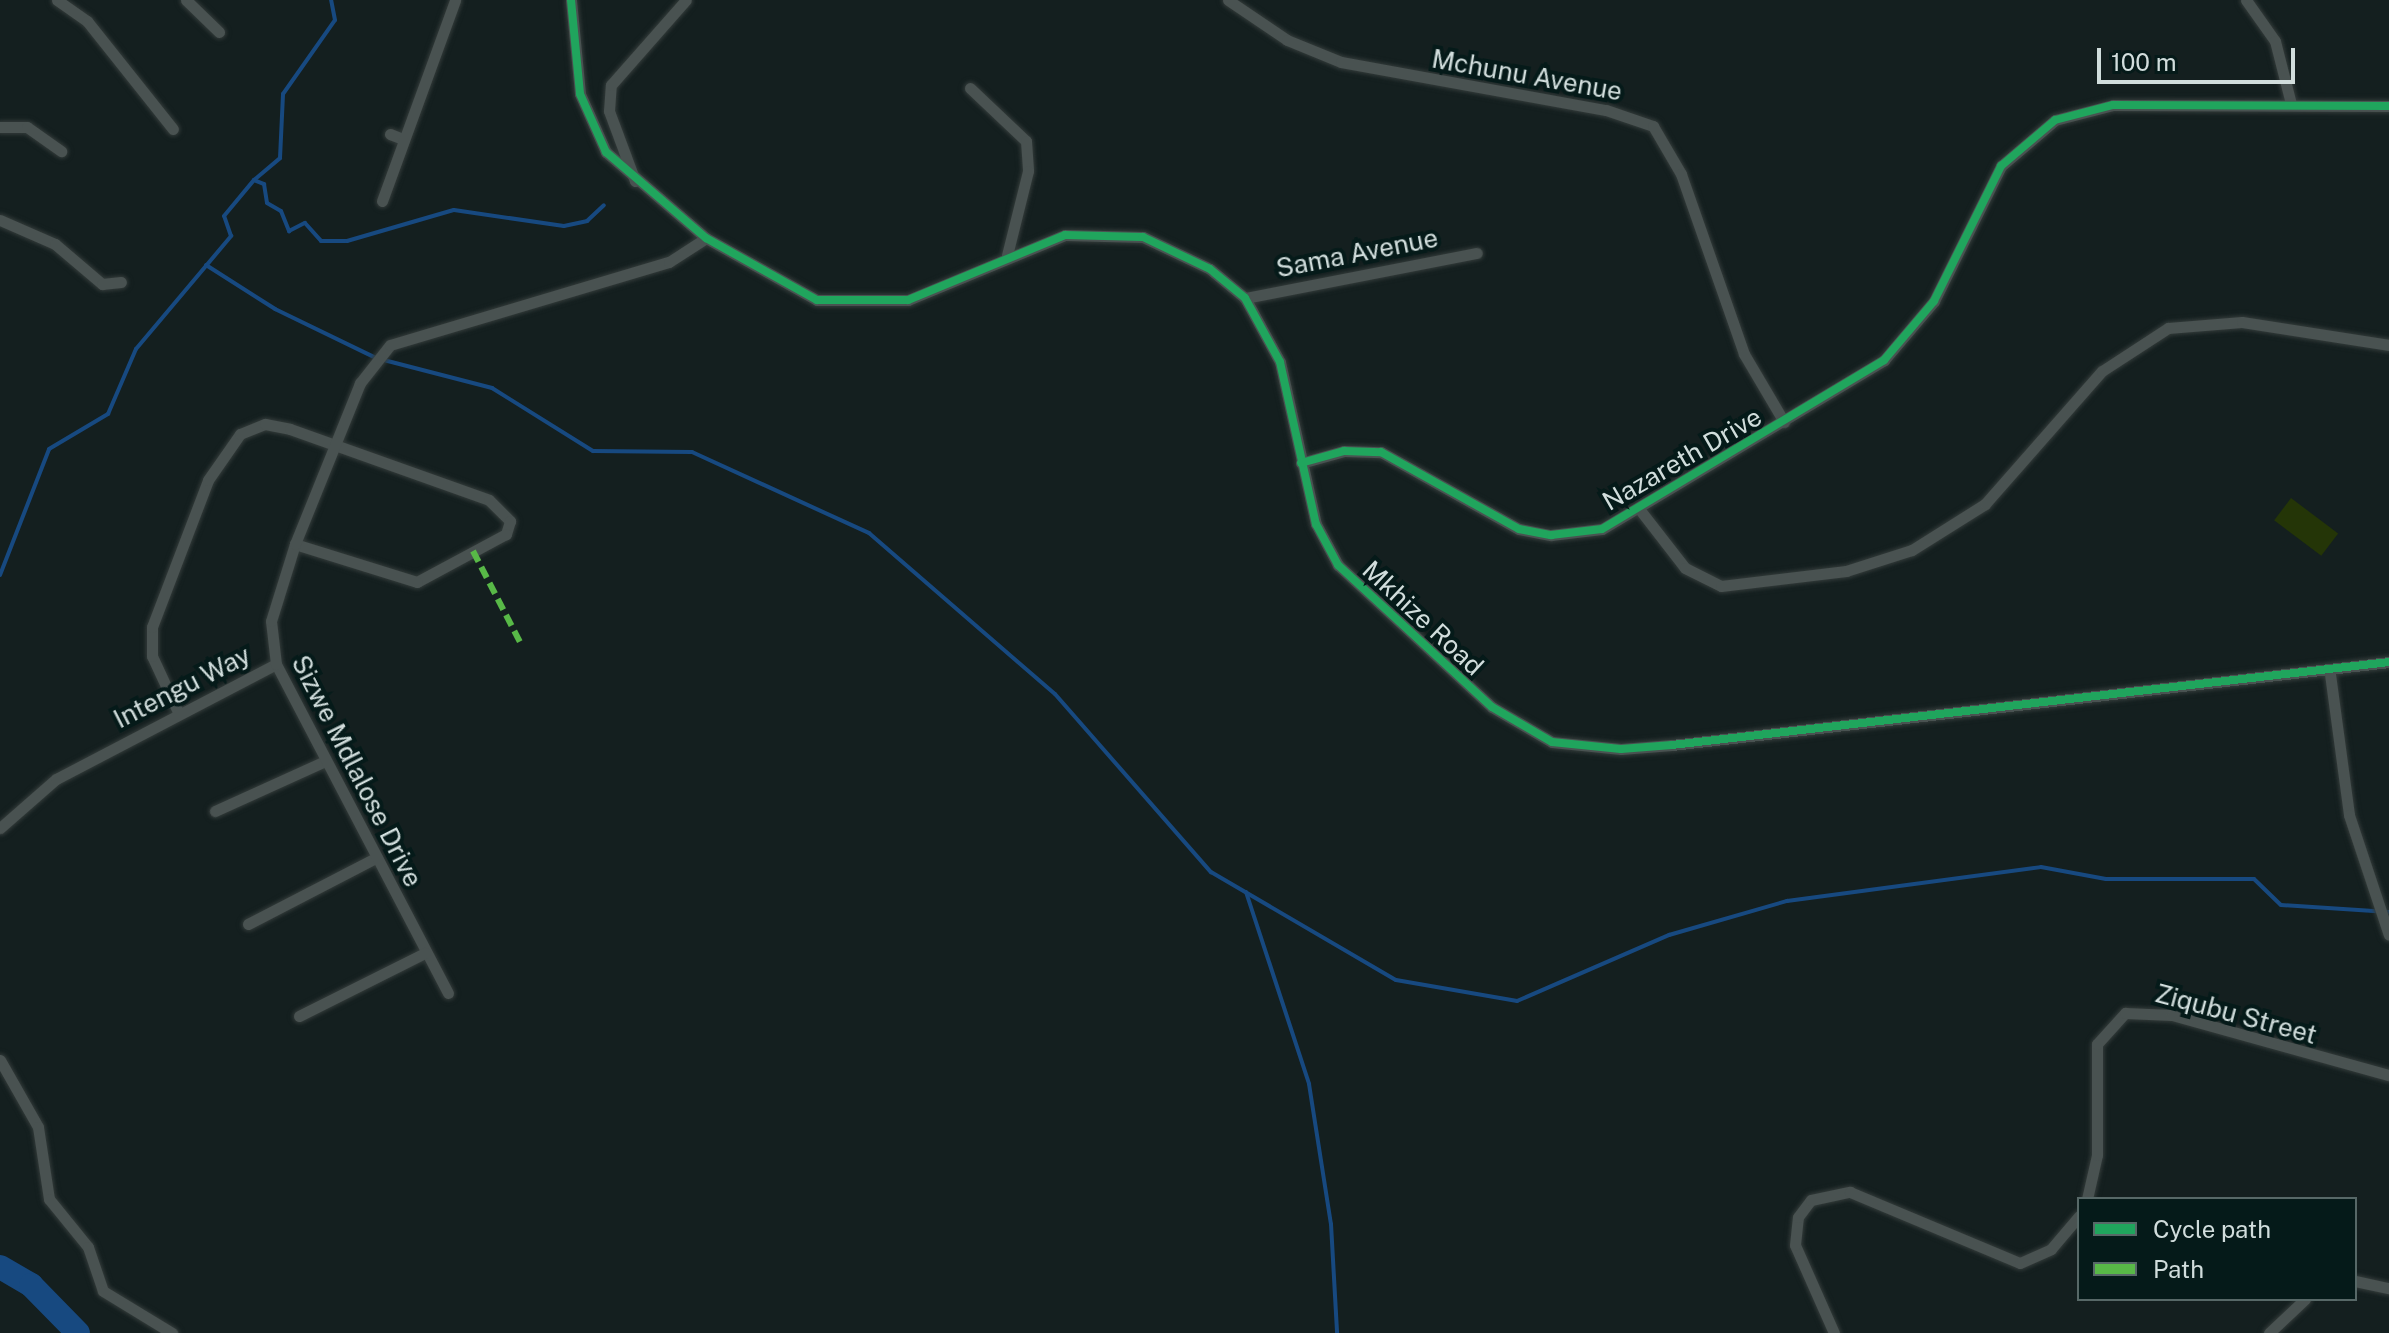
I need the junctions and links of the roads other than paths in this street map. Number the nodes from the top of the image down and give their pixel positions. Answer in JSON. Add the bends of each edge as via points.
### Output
{"nodes":[{"id":1,"x":57,"y":0,"type":"edge"},
{"id":2,"x":186,"y":0,"type":"edge"},
{"id":3,"x":455,"y":0,"type":"edge"},
{"id":4,"x":571,"y":0,"type":"edge"},
{"id":5,"x":686,"y":0,"type":"edge"},
{"id":6,"x":1228,"y":0,"type":"edge"},
{"id":7,"x":2246,"y":0,"type":"edge"},
{"id":8,"x":219,"y":32,"type":"dead end"},
{"id":9,"x":970,"y":88,"type":"dead end"},
{"id":10,"x":2291,"y":104,"type":"junction"},
{"id":11,"x":2389,"y":106,"type":"edge"},
{"id":12,"x":0,"y":127,"type":"edge"},
{"id":13,"x":173,"y":129,"type":"dead end"},
{"id":14,"x":390,"y":134,"type":"dead end"},
{"id":15,"x":403,"y":139,"type":"junction"},
{"id":16,"x":61,"y":151,"type":"dead end"},
{"id":17,"x":636,"y":184,"type":"junction"},
{"id":18,"x":382,"y":201,"type":"dead end"},
{"id":19,"x":0,"y":220,"type":"edge"},
{"id":20,"x":706,"y":238,"type":"junction"},
{"id":21,"x":1477,"y":253,"type":"dead end"},
{"id":22,"x":1007,"y":255,"type":"junction"},
{"id":23,"x":121,"y":282,"type":"dead end"},
{"id":24,"x":1245,"y":298,"type":"junction"},
{"id":25,"x":2389,"y":345,"type":"edge"},
{"id":26,"x":1784,"y":422,"type":"junction"},
{"id":27,"x":333,"y":444,"type":"junction"},
{"id":28,"x":1301,"y":463,"type":"junction"},
{"id":29,"x":1640,"y":510,"type":"junction"},
{"id":30,"x":295,"y":544,"type":"junction"},
{"id":31,"x":2389,"y":662,"type":"edge"},
{"id":32,"x":276,"y":664,"type":"junction"},
{"id":33,"x":2330,"y":674,"type":"junction"},
{"id":34,"x":178,"y":712,"type":"junction"},
{"id":35,"x":325,"y":761,"type":"junction"},
{"id":36,"x":215,"y":811,"type":"dead end"},
{"id":37,"x":0,"y":828,"type":"edge"},
{"id":38,"x":377,"y":857,"type":"junction"},
{"id":39,"x":248,"y":924,"type":"dead end"},
{"id":40,"x":2389,"y":935,"type":"edge"},
{"id":41,"x":425,"y":953,"type":"junction"},
{"id":42,"x":448,"y":993,"type":"dead end"},
{"id":43,"x":299,"y":1016,"type":"dead end"},
{"id":44,"x":0,"y":1060,"type":"edge"},
{"id":45,"x":2389,"y":1075,"type":"edge"},
{"id":46,"x":2087,"y":1197,"type":"edge"},
{"id":47,"x":2077,"y":1218,"type":"edge"},
{"id":48,"x":2357,"y":1281,"type":"edge"},
{"id":49,"x":2389,"y":1288,"type":"edge"},
{"id":50,"x":2303,"y":1301,"type":"edge"},
{"id":51,"x":172,"y":1333,"type":"edge"},
{"id":52,"x":1834,"y":1333,"type":"edge"},
{"id":53,"x":2269,"y":1333,"type":"edge"}],
"edges":[{"from":1,"to":13,"type":"street","via":[[87,21]]},
{"from":2,"to":8,"type":"street"},
{"from":3,"to":15,"type":"street"},
{"from":4,"to":17,"type":"street","name":"Mkhize Road","via":[[587,121]]},
{"from":5,"to":17,"type":"street","via":[[611,85],[609,111]]},
{"from":6,"to":26,"type":"street","name":"Mchunu Avenue","via":[[1287,40],[1341,62],[1606,110],[1653,126],[1681,174],[1744,354]]},
{"from":7,"to":10,"type":"street","via":[[2275,41]]},
{"from":9,"to":22,"type":"street","via":[[1026,141],[1028,171]]},
{"from":10,"to":11,"type":"street","name":"Nazareth Drive"},
{"from":10,"to":26,"type":"street","name":"Nazareth Drive","via":[[2113,105],[2047,124],[1991,180],[1934,301],[1904,341]]},
{"from":12,"to":16,"type":"street","via":[[27,127]]},
{"from":14,"to":15,"type":"street"},
{"from":15,"to":18,"type":"street"},
{"from":17,"to":20,"type":"street","name":"Mkhize Road"},
{"from":19,"to":23,"type":"street","via":[[55,244],[102,284]]},
{"from":20,"to":22,"type":"street","name":"Mkhize Road","via":[[775,282],[841,305],[908,300]]},
{"from":20,"to":27,"type":"street","name":"Sizwe Mdlalose Drive","via":[[669,262],[390,345],[370,364]]},
{"from":21,"to":24,"type":"street","name":"Sama Avenue"},
{"from":22,"to":24,"type":"street","name":"Mkhize Road","via":[[1065,235],[1143,237],[1210,269]]},
{"from":24,"to":28,"type":"street","name":"Mkhize Road","via":[[1280,362]]},
{"from":25,"to":29,"type":"street","via":[[2242,322],[2168,328],[2102,371],[1985,504],[1912,550],[1846,571],[1712,584],[1685,568]]},
{"from":26,"to":29,"type":"street","name":"Nazareth Drive"},
{"from":27,"to":30,"type":"street","name":"Sizwe Mdlalose Drive"},
{"from":27,"to":30,"type":"street","via":[[489,500],[510,527],[417,582]]},
{"from":27,"to":34,"type":"street","via":[[265,424],[240,434],[217,461],[150,641]]},
{"from":28,"to":29,"type":"street","name":"Nazareth Drive","via":[[1344,451],[1381,452],[1498,521],[1551,535],[1602,529]]},
{"from":28,"to":33,"type":"street","name":"Mkhize Road","via":[[1323,540],[1363,594],[1492,707],[1552,742],[1621,749]]},
{"from":30,"to":32,"type":"street","name":"Sizwe Mdlalose Drive","via":[[271,621]]},
{"from":31,"to":33,"type":"street","name":"Mkhize Road"},
{"from":32,"to":34,"type":"street","name":"Intengu Way"},
{"from":32,"to":35,"type":"street","name":"Sizwe Mdlalose Drive"},
{"from":33,"to":40,"type":"street","via":[[2349,815]]},
{"from":34,"to":37,"type":"street","name":"Intengu Way","via":[[47,785]]},
{"from":35,"to":36,"type":"street"},
{"from":35,"to":38,"type":"street","name":"Sizwe Mdlalose Drive"},
{"from":38,"to":39,"type":"street"},
{"from":38,"to":41,"type":"street","name":"Sizwe Mdlalose Drive"},
{"from":41,"to":42,"type":"street","name":"Sizwe Mdlalose Drive"},
{"from":41,"to":43,"type":"street"},
{"from":44,"to":51,"type":"street","via":[[38,1127],[49,1199],[88,1247],[103,1291]]},
{"from":45,"to":46,"type":"street","name":"Ziqubu Street","via":[[2172,1015],[2125,1013],[2097,1044],[2097,1155]]},
{"from":47,"to":52,"type":"street","via":[[2044,1256],[2020,1263],[1850,1192],[1811,1200],[1798,1217],[1795,1245]]},
{"from":48,"to":49,"type":"street"},
{"from":50,"to":53,"type":"street"}]}
